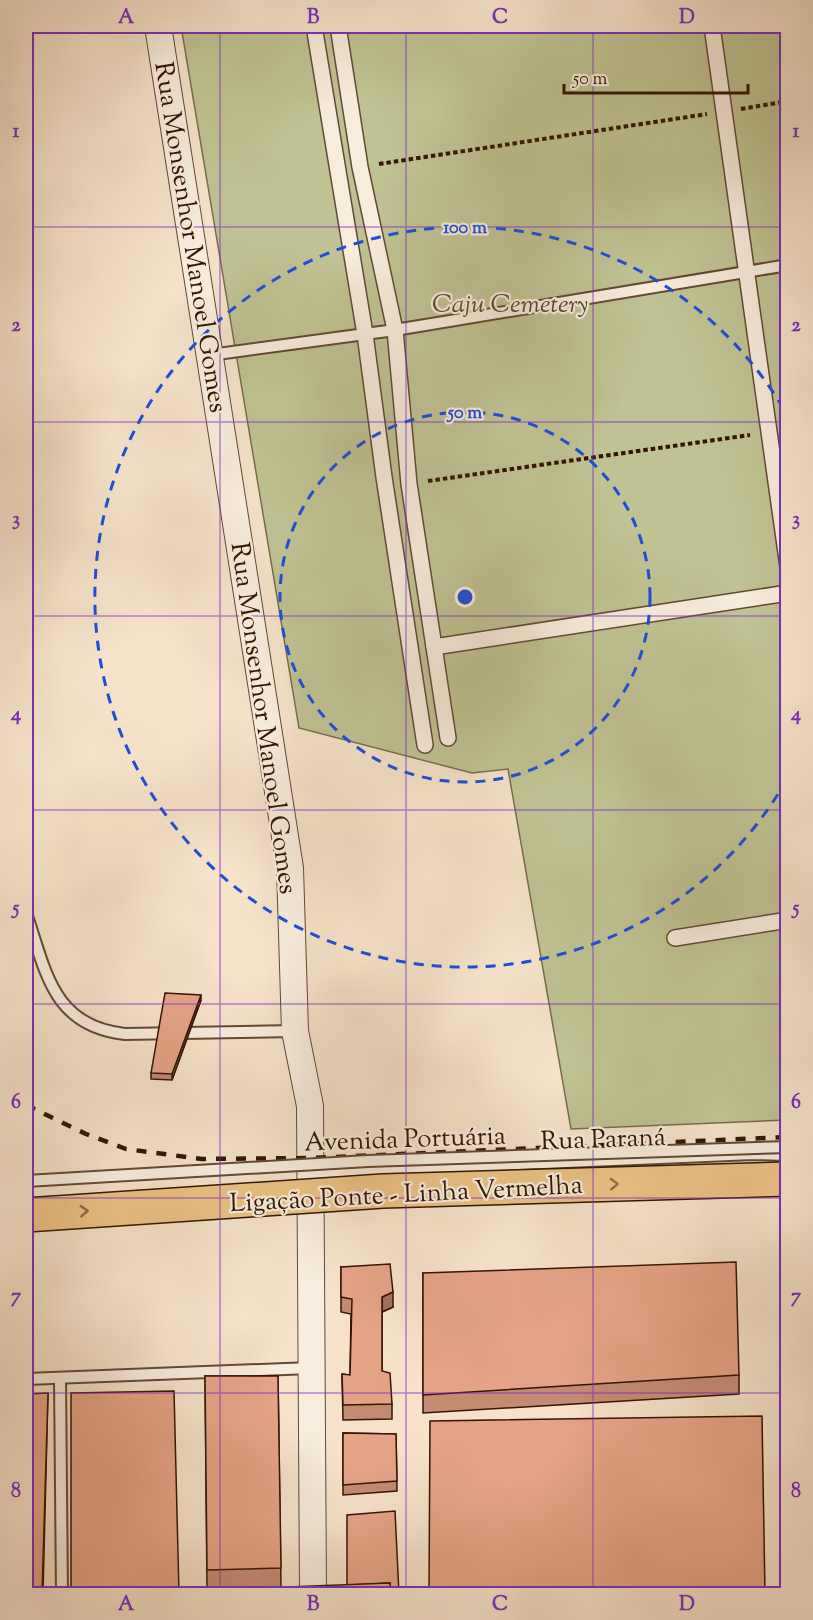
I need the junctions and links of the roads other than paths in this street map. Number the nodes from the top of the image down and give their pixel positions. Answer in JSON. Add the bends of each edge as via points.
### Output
{"nodes":[{"id":1,"x":158,"y":26,"type":"edge"},
{"id":2,"x":314,"y":26,"type":"edge"},
{"id":3,"x":338,"y":26,"type":"edge"},
{"id":4,"x":712,"y":26,"type":"edge"},
{"id":5,"x":788,"y":265,"type":"edge"},
{"id":6,"x":747,"y":272,"type":"junction"},
{"id":7,"x":395,"y":330,"type":"junction"},
{"id":8,"x":365,"y":334,"type":"junction"},
{"id":9,"x":210,"y":356,"type":"junction"},
{"id":10,"x":788,"y":567,"type":"edge"},
{"id":11,"x":788,"y":593,"type":"edge"},
{"id":12,"x":434,"y":647,"type":"junction"},
{"id":13,"x":448,"y":738,"type":"dead end"},
{"id":14,"x":425,"y":745,"type":"dead end"},
{"id":15,"x":26,"y":913,"type":"edge"},
{"id":16,"x":788,"y":920,"type":"edge"},
{"id":17,"x":675,"y":938,"type":"dead end"},
{"id":18,"x":295,"y":1031,"type":"junction"},
{"id":19,"x":788,"y":1147,"type":"edge"},
{"id":20,"x":788,"y":1155,"type":"edge"},
{"id":21,"x":312,"y":1173,"type":"junction"},
{"id":22,"x":788,"y":1179,"type":"edge"},
{"id":23,"x":26,"y":1181,"type":"edge"},
{"id":24,"x":26,"y":1215,"type":"edge"},
{"id":25,"x":312,"y":1368,"type":"junction"},
{"id":26,"x":60,"y":1378,"type":"junction"},
{"id":27,"x":26,"y":1379,"type":"edge"},
{"id":28,"x":62,"y":1594,"type":"edge"},
{"id":29,"x":313,"y":1594,"type":"edge"}],
"edges":[{"from":1,"to":9,"type":"street","name":"Rua Monsenhor Manoel Gomes"},
{"from":2,"to":8,"type":"street"},
{"from":3,"to":7,"type":"street","via":[[360,167]]},
{"from":4,"to":6,"type":"street"},
{"from":5,"to":6,"type":"lane"},
{"from":6,"to":7,"type":"lane"},
{"from":6,"to":10,"type":"street"},
{"from":7,"to":8,"type":"lane"},
{"from":7,"to":12,"type":"street","via":[[409,484]]},
{"from":8,"to":9,"type":"lane"},
{"from":8,"to":14,"type":"street"},
{"from":9,"to":18,"type":"street","name":"Rua Monsenhor Manoel Gomes","via":[[290,868]]},
{"from":11,"to":12,"type":"street"},
{"from":12,"to":13,"type":"street"},
{"from":15,"to":18,"type":"lane","via":[[52,988],[75,1017],[93,1027],[125,1034]]},
{"from":16,"to":17,"type":"street"},
{"from":18,"to":21,"type":"street","name":"Rua Monsenhor Manoel Gomes","via":[[310,1106]]},
{"from":19,"to":23,"type":"lane","name":"Avenida Portuária","bridge":true,"via":[[368,1161]]},
{"from":20,"to":21,"type":"lane","name":"Rua Paraná"},
{"from":21,"to":25,"type":"street","name":"Rua Monsenhor Manoel Gomes"},
{"from":24,"to":22,"type":"highway","name":"Ligação Ponte - Linha Vermelha","one_way":true,"bridge":true,"via":[[383,1191]]},
{"from":25,"to":26,"type":"lane"},
{"from":25,"to":29,"type":"street","name":"Rua Monsenhor Manoel Gomes"},
{"from":26,"to":27,"type":"lane"},
{"from":26,"to":28,"type":"lane"}]}
